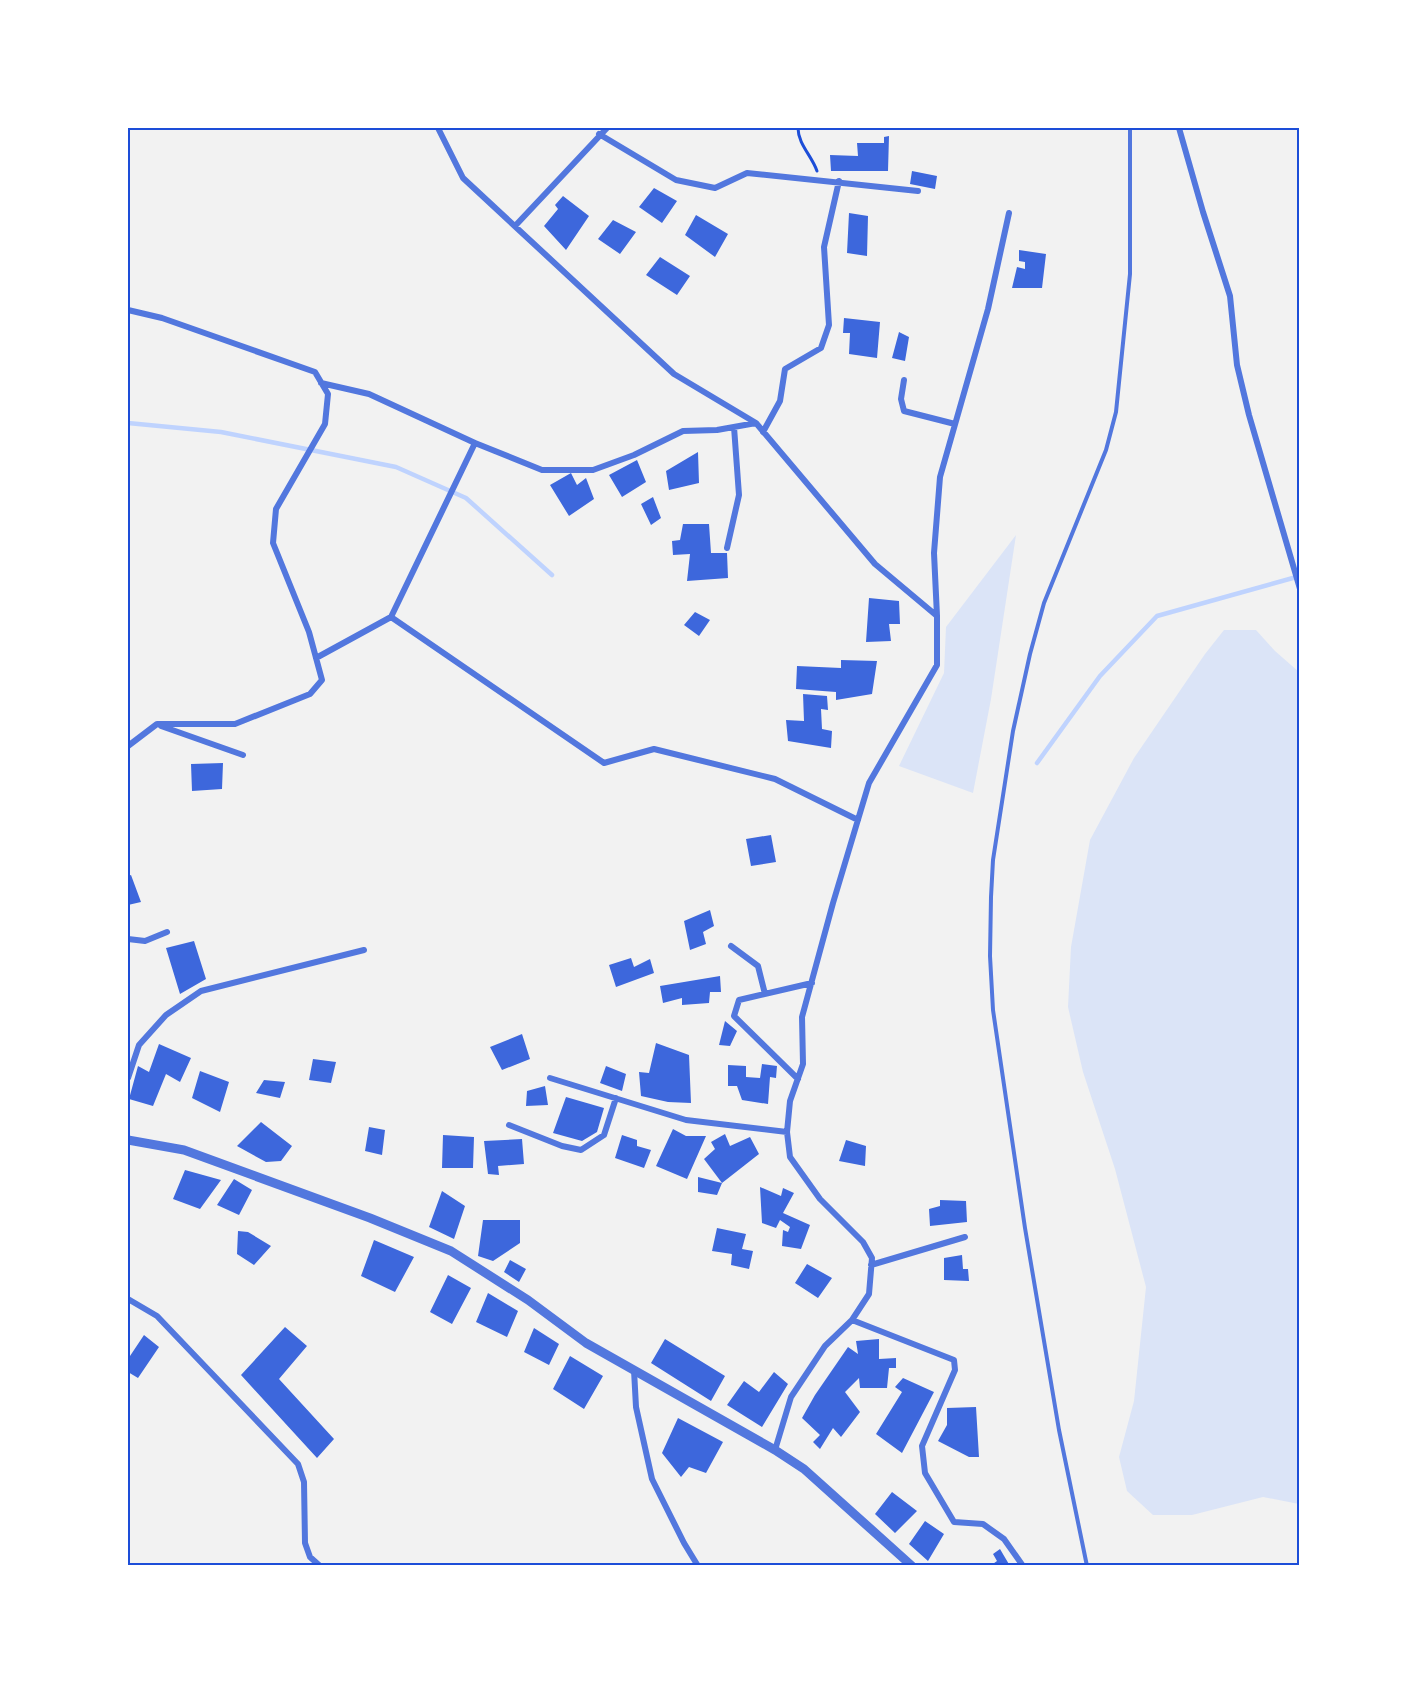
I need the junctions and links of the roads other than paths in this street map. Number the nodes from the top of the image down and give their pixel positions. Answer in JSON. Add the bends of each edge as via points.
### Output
{"nodes":[{"id":1,"x":438,"y":128,"type":"edge"},
{"id":2,"x":607,"y":128,"type":"edge"},
{"id":3,"x":1130,"y":128,"type":"edge"},
{"id":4,"x":1179,"y":128,"type":"edge"},
{"id":5,"x":599,"y":134,"type":"junction"},
{"id":6,"x":839,"y":181,"type":"junction"},
{"id":7,"x":918,"y":191,"type":"dead end"},
{"id":8,"x":1009,"y":213,"type":"dead end"},
{"id":9,"x":515,"y":226,"type":"junction"},
{"id":10,"x":128,"y":310,"type":"edge"},
{"id":11,"x":904,"y":380,"type":"dead end"},
{"id":12,"x":321,"y":383,"type":"junction"},
{"id":13,"x":756,"y":423,"type":"junction"},
{"id":14,"x":955,"y":424,"type":"junction"},
{"id":15,"x":734,"y":427,"type":"junction"},
{"id":16,"x":763,"y":432,"type":"junction"},
{"id":17,"x":475,"y":443,"type":"junction"},
{"id":18,"x":727,"y":548,"type":"dead end"},
{"id":19,"x":1299,"y":589,"type":"edge"},
{"id":20,"x":937,"y":616,"type":"junction"},
{"id":21,"x":391,"y":617,"type":"junction"},
{"id":22,"x":316,"y":658,"type":"junction"},
{"id":23,"x":157,"y":724,"type":"junction"},
{"id":24,"x":128,"y":746,"type":"edge"},
{"id":25,"x":243,"y":755,"type":"dead end"},
{"id":26,"x":858,"y":820,"type":"junction"},
{"id":27,"x":167,"y":932,"type":"dead end"},
{"id":28,"x":128,"y":939,"type":"edge"},
{"id":29,"x":731,"y":946,"type":"dead end"},
{"id":30,"x":364,"y":950,"type":"dead end"},
{"id":31,"x":812,"y":983,"type":"junction"},
{"id":32,"x":765,"y":994,"type":"junction"},
{"id":33,"x":128,"y":1078,"type":"edge"},
{"id":34,"x":550,"y":1078,"type":"dead end"},
{"id":35,"x":798,"y":1079,"type":"junction"},
{"id":36,"x":616,"y":1098,"type":"junction"},
{"id":37,"x":509,"y":1125,"type":"dead end"},
{"id":38,"x":787,"y":1132,"type":"junction"},
{"id":39,"x":128,"y":1140,"type":"edge"},
{"id":40,"x":965,"y":1237,"type":"dead end"},
{"id":41,"x":871,"y":1265,"type":"junction"},
{"id":42,"x":128,"y":1299,"type":"edge"},
{"id":43,"x":852,"y":1320,"type":"junction"},
{"id":44,"x":634,"y":1369,"type":"junction"},
{"id":45,"x":775,"y":1450,"type":"junction"},
{"id":46,"x":320,"y":1566,"type":"edge"},
{"id":47,"x":698,"y":1566,"type":"edge"},
{"id":48,"x":912,"y":1566,"type":"edge"},
{"id":49,"x":1023,"y":1566,"type":"edge"},
{"id":50,"x":1087,"y":1566,"type":"edge"}],
"edges":[{"from":1,"to":9,"type":"street","via":[[463,178]]},
{"from":2,"to":5,"type":"street"},
{"from":3,"to":50,"type":"lane","via":[[1130,274],[1116,412],[1106,450],[1044,603],[1030,654],[1013,731],[991,897],[993,1011],[1059,1430]]},
{"from":4,"to":19,"type":"street","via":[[1230,296],[1237,365]]},
{"from":5,"to":6,"type":"street","via":[[676,180],[715,188],[747,172]]},
{"from":5,"to":9,"type":"street"},
{"from":6,"to":7,"type":"street"},
{"from":6,"to":16,"type":"street","via":[[824,247],[829,325],[822,348],[785,369],[780,401]]},
{"from":8,"to":14,"type":"street","via":[[988,309]]},
{"from":9,"to":13,"type":"street","via":[[674,374]]},
{"from":10,"to":12,"type":"street","via":[[162,318],[315,372]]},
{"from":11,"to":14,"type":"street","via":[[904,411]]},
{"from":12,"to":17,"type":"street","via":[[369,394]]},
{"from":12,"to":22,"type":"street","via":[[328,394],[325,424],[276,509],[273,543]]},
{"from":13,"to":15,"type":"street"},
{"from":13,"to":16,"type":"street"},
{"from":14,"to":20,"type":"street","via":[[940,477],[934,553]]},
{"from":15,"to":17,"type":"street","via":[[683,431],[593,470],[542,470]]},
{"from":15,"to":18,"type":"street","via":[[739,495]]},
{"from":16,"to":20,"type":"street","via":[[875,564]]},
{"from":17,"to":21,"type":"street"},
{"from":20,"to":26,"type":"street","via":[[937,665],[869,783]]},
{"from":21,"to":22,"type":"street"},
{"from":21,"to":26,"type":"street","via":[[604,763],[654,749],[775,779]]},
{"from":22,"to":23,"type":"street","via":[[322,680],[310,694],[235,724]]},
{"from":23,"to":24,"type":"street"},
{"from":23,"to":25,"type":"street"},
{"from":26,"to":31,"type":"street"},
{"from":27,"to":28,"type":"street","via":[[145,940]]},
{"from":29,"to":32,"type":"street","via":[[758,966]]},
{"from":30,"to":33,"type":"street","via":[[201,991],[166,1015],[139,1045]]},
{"from":31,"to":32,"type":"street"},
{"from":31,"to":35,"type":"street","via":[[802,1017],[803,1064]]},
{"from":32,"to":35,"type":"street","via":[[739,1000],[735,1016]]},
{"from":34,"to":36,"type":"street"},
{"from":35,"to":38,"type":"street","via":[[790,1101]]},
{"from":36,"to":37,"type":"street","via":[[604,1135],[581,1150]]},
{"from":36,"to":38,"type":"street","via":[[686,1120]]},
{"from":38,"to":41,"type":"street","via":[[790,1157],[820,1199],[863,1242],[872,1258]]},
{"from":39,"to":44,"type":"street","via":[[184,1150],[451,1251],[586,1343]]},
{"from":40,"to":41,"type":"street"},
{"from":41,"to":43,"type":"street","via":[[869,1294]]},
{"from":42,"to":46,"type":"street","via":[[157,1316],[298,1464],[304,1482],[305,1543],[310,1557]]},
{"from":43,"to":45,"type":"street","via":[[825,1346],[791,1397]]},
{"from":43,"to":49,"type":"street","via":[[954,1360],[955,1370],[922,1446],[925,1473],[954,1522],[982,1524],[1004,1539]]},
{"from":44,"to":45,"type":"street"},
{"from":44,"to":47,"type":"street","via":[[636,1407],[652,1479]]},
{"from":45,"to":48,"type":"street","via":[[804,1468]]}]}
